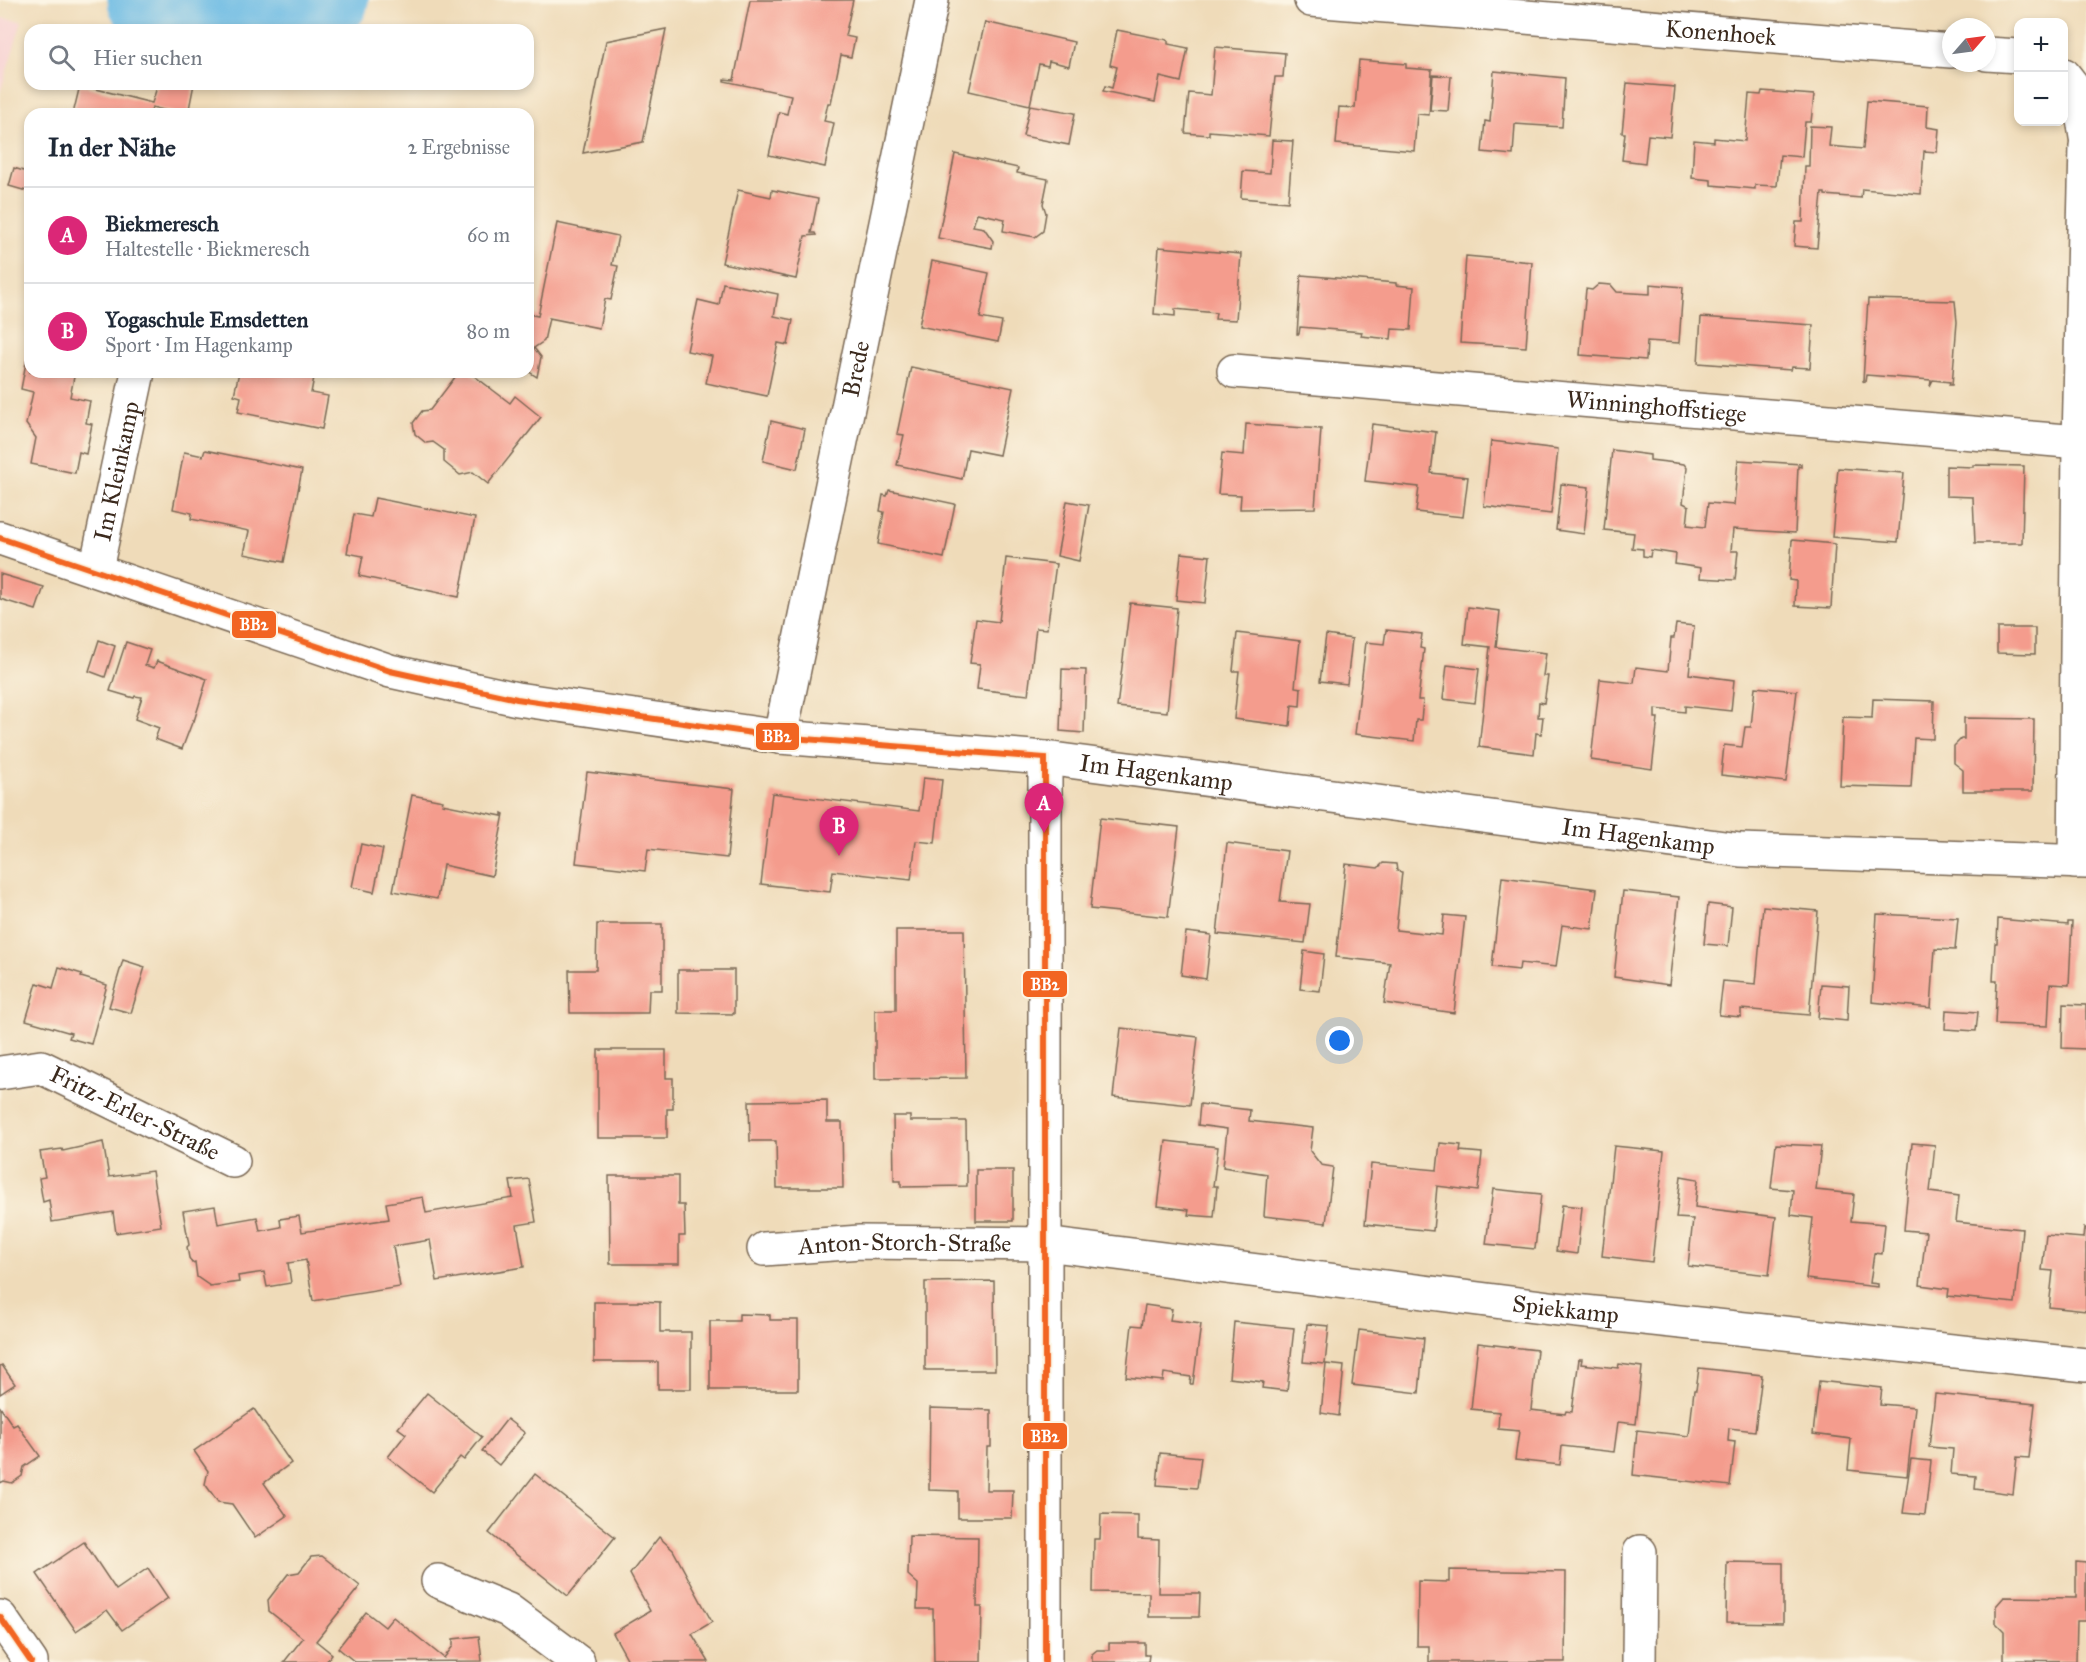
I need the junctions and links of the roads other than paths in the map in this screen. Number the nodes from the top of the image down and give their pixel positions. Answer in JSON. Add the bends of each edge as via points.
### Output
{"nodes":[{"id":1,"x":932,"y":0,"type":"edge"},
{"id":2,"x":1311,"y":0,"type":"edge"},
{"id":3,"x":1942,"y":50,"type":"edge"},
{"id":4,"x":1996,"y":55,"type":"edge"},
{"id":5,"x":2014,"y":56,"type":"edge"},
{"id":6,"x":2068,"y":80,"type":"edge"},
{"id":7,"x":2086,"y":137,"type":"edge"},
{"id":8,"x":2086,"y":146,"type":"edge"},
{"id":9,"x":1234,"y":371,"type":"dead end"},
{"id":10,"x":137,"y":378,"type":"edge"},
{"id":11,"x":2079,"y":442,"type":"junction"},
{"id":12,"x":0,"y":538,"type":"edge"},
{"id":13,"x":96,"y":569,"type":"junction"},
{"id":14,"x":780,"y":737,"type":"junction"},
{"id":15,"x":1045,"y":758,"type":"junction"},
{"id":16,"x":2080,"y":862,"type":"edge"},
{"id":17,"x":0,"y":1073,"type":"edge"},
{"id":18,"x":232,"y":1161,"type":"dead end"},
{"id":19,"x":1044,"y":1245,"type":"junction"},
{"id":20,"x":764,"y":1249,"type":"dead end"},
{"id":21,"x":2086,"y":1365,"type":"edge"},
{"id":22,"x":1641,"y":1552,"type":"dead end"},
{"id":23,"x":438,"y":1581,"type":"dead end"},
{"id":24,"x":0,"y":1617,"type":"edge"},
{"id":25,"x":31,"y":1662,"type":"edge"},
{"id":26,"x":578,"y":1662,"type":"edge"},
{"id":27,"x":1044,"y":1662,"type":"edge"},
{"id":28,"x":1640,"y":1662,"type":"edge"}],
"edges":[{"from":1,"to":14,"type":"street","name":"Brede"},
{"from":2,"to":3,"type":"street","name":"Konenhoek"},
{"from":4,"to":5,"type":"street"},
{"from":6,"to":7,"type":"street","via":[[2079,94]]},
{"from":8,"to":11,"type":"street"},
{"from":9,"to":11,"type":"street","name":"Winninghoffstiege"},
{"from":10,"to":13,"type":"street","name":"Im Kleinkamp"},
{"from":11,"to":16,"type":"street"},
{"from":12,"to":13,"type":"street","name":"Im Hagenkamp"},
{"from":13,"to":14,"type":"street","name":"Im Hagenkamp","via":[[390,671],[518,699]]},
{"from":14,"to":15,"type":"street","name":"Im Hagenkamp"},
{"from":15,"to":16,"type":"street","name":"Im Hagenkamp","via":[[1740,850]]},
{"from":15,"to":19,"type":"street"},
{"from":17,"to":18,"type":"street","name":"Fritz-Erler-Straße","via":[[41,1067]]},
{"from":19,"to":20,"type":"street","name":"Anton-Storch-Straße","via":[[860,1242]]},
{"from":19,"to":21,"type":"street","name":"Spiekkamp","via":[[1558,1309]]},
{"from":19,"to":27,"type":"street"},
{"from":22,"to":28,"type":"street"},
{"from":23,"to":26,"type":"street","via":[[508,1610]]},
{"from":24,"to":25,"type":"street"}]}
